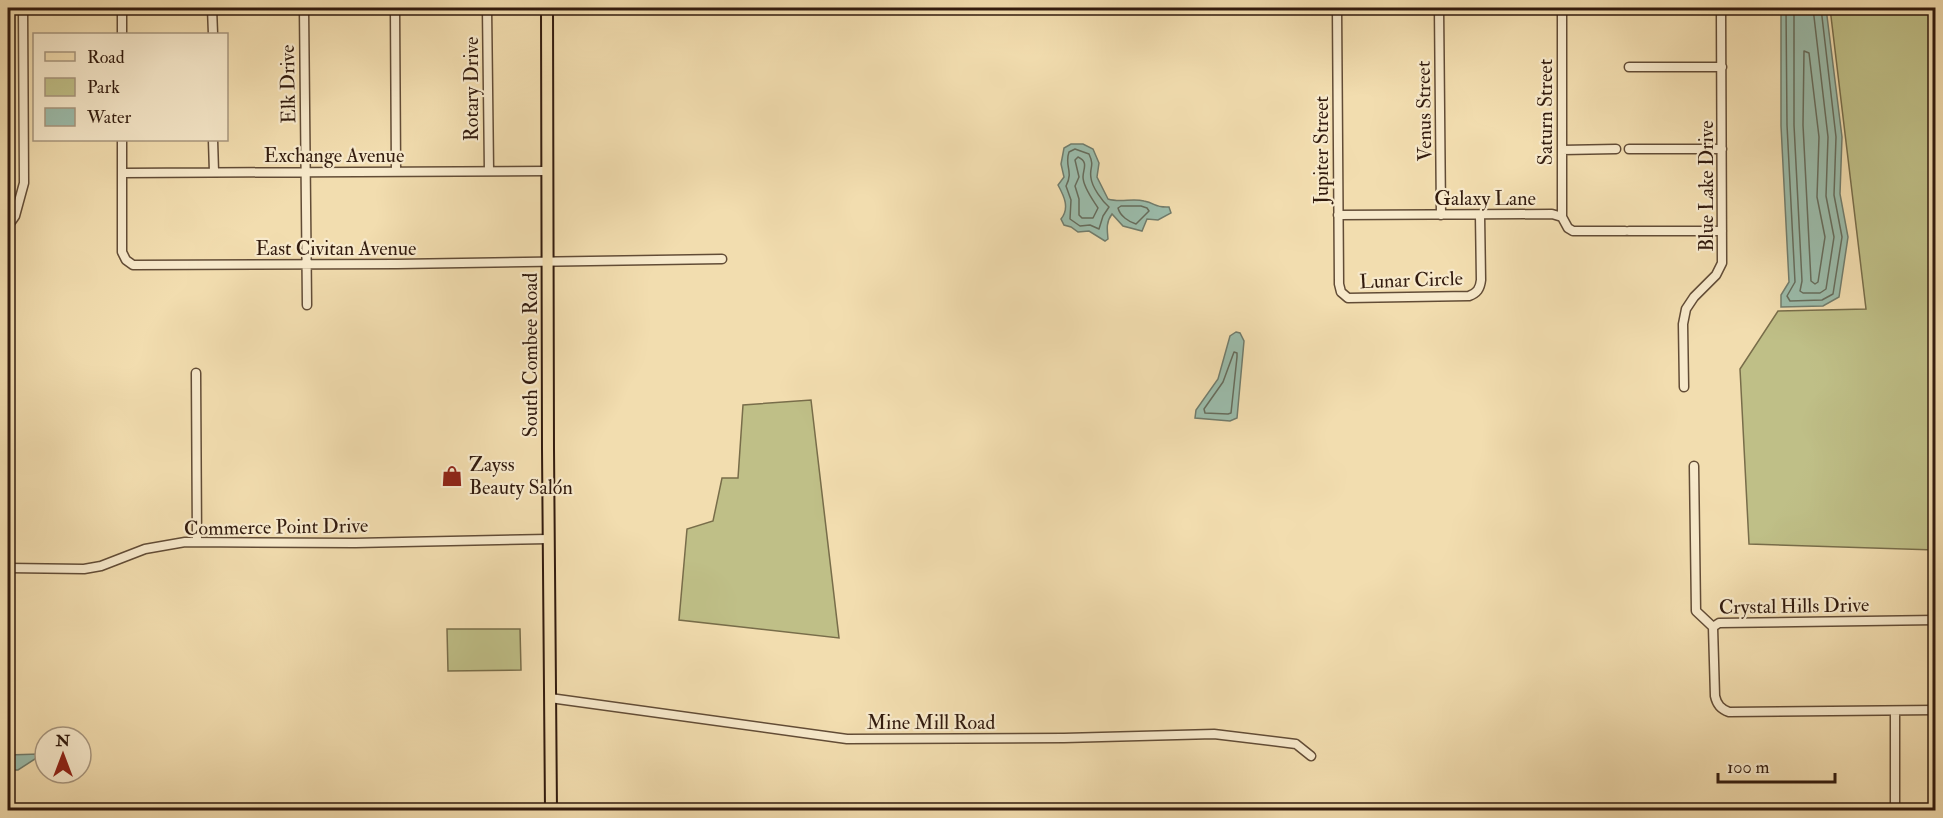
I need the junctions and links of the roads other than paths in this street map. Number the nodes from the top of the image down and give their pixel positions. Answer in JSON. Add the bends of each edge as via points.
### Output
{"nodes":[{"id":1,"x":23,"y":8,"type":"edge"},
{"id":2,"x":122,"y":8,"type":"edge"},
{"id":3,"x":212,"y":8,"type":"edge"},
{"id":4,"x":304,"y":8,"type":"edge"},
{"id":5,"x":395,"y":8,"type":"edge"},
{"id":6,"x":487,"y":8,"type":"edge"},
{"id":7,"x":547,"y":8,"type":"edge"},
{"id":8,"x":1337,"y":8,"type":"edge"},
{"id":9,"x":1439,"y":8,"type":"edge"},
{"id":10,"x":1562,"y":8,"type":"edge"},
{"id":11,"x":1721,"y":8,"type":"edge"},
{"id":12,"x":122,"y":33,"type":"edge"},
{"id":13,"x":213,"y":33,"type":"edge"},
{"id":14,"x":1629,"y":67,"type":"dead end"},
{"id":15,"x":1722,"y":67,"type":"junction"},
{"id":16,"x":122,"y":141,"type":"edge"},
{"id":17,"x":213,"y":141,"type":"edge"},
{"id":18,"x":1616,"y":149,"type":"dead end"},
{"id":19,"x":1629,"y":149,"type":"dead end"},
{"id":20,"x":1722,"y":149,"type":"junction"},
{"id":21,"x":1562,"y":150,"type":"junction"},
{"id":22,"x":396,"y":171,"type":"junction"},
{"id":23,"x":489,"y":171,"type":"junction"},
{"id":24,"x":547,"y":171,"type":"junction"},
{"id":25,"x":214,"y":172,"type":"junction"},
{"id":26,"x":307,"y":172,"type":"junction"},
{"id":27,"x":122,"y":173,"type":"junction"},
{"id":28,"x":1338,"y":214,"type":"junction"},
{"id":29,"x":1441,"y":215,"type":"junction"},
{"id":30,"x":1480,"y":215,"type":"junction"},
{"id":31,"x":1562,"y":217,"type":"junction"},
{"id":32,"x":8,"y":226,"type":"edge"},
{"id":33,"x":1722,"y":231,"type":"junction"},
{"id":34,"x":722,"y":259,"type":"dead end"},
{"id":35,"x":548,"y":262,"type":"junction"},
{"id":36,"x":307,"y":264,"type":"junction"},
{"id":37,"x":1341,"y":292,"type":"joint"},
{"id":38,"x":307,"y":305,"type":"dead end"},
{"id":39,"x":196,"y":373,"type":"dead end"},
{"id":40,"x":1684,"y":387,"type":"dead end"},
{"id":41,"x":1694,"y":466,"type":"dead end"},
{"id":42,"x":548,"y":539,"type":"junction"},
{"id":43,"x":197,"y":542,"type":"junction"},
{"id":44,"x":8,"y":568,"type":"edge"},
{"id":45,"x":1935,"y":621,"type":"edge"},
{"id":46,"x":1713,"y":627,"type":"junction"},
{"id":47,"x":550,"y":698,"type":"junction"},
{"id":48,"x":1935,"y":710,"type":"edge"},
{"id":49,"x":1895,"y":711,"type":"junction"},
{"id":50,"x":1311,"y":756,"type":"dead end"},
{"id":51,"x":551,"y":810,"type":"edge"},
{"id":52,"x":1895,"y":810,"type":"edge"}],
"edges":[{"from":1,"to":32,"type":"street","via":[[24,183],[15,216]]},
{"from":2,"to":12,"type":"street"},
{"from":3,"to":13,"type":"street"},
{"from":4,"to":26,"type":"street","name":"Elk Drive"},
{"from":5,"to":22,"type":"street"},
{"from":6,"to":23,"type":"street","name":"Rotary Drive"},
{"from":7,"to":24,"type":"main road","name":"South Combee Road"},
{"from":8,"to":28,"type":"street","name":"Jupiter Street"},
{"from":9,"to":29,"type":"street","name":"Venus Street"},
{"from":10,"to":21,"type":"street","name":"Saturn Street"},
{"from":11,"to":15,"type":"street","name":"Blue Lake Drive"},
{"from":14,"to":15,"type":"street"},
{"from":15,"to":20,"type":"street","name":"Blue Lake Drive"},
{"from":16,"to":27,"type":"street"},
{"from":17,"to":25,"type":"street"},
{"from":18,"to":21,"type":"street"},
{"from":19,"to":20,"type":"street"},
{"from":20,"to":33,"type":"street","name":"Blue Lake Drive"},
{"from":21,"to":31,"type":"street","name":"Saturn Street"},
{"from":22,"to":23,"type":"street","name":"Exchange Avenue"},
{"from":22,"to":26,"type":"street","name":"Exchange Avenue"},
{"from":23,"to":24,"type":"street","name":"Exchange Avenue"},
{"from":24,"to":35,"type":"main road","name":"South Combee Road"},
{"from":25,"to":26,"type":"street","name":"Exchange Avenue"},
{"from":25,"to":27,"type":"street","name":"Exchange Avenue"},
{"from":26,"to":36,"type":"street","name":"Elk Drive"},
{"from":27,"to":36,"type":"street","name":"East Civitan Avenue","via":[[122,252],[133,264]]},
{"from":28,"to":29,"type":"street","name":"Galaxy Lane"},
{"from":28,"to":37,"type":"street","name":"Jupiter Street"},
{"from":29,"to":30,"type":"street","name":"Galaxy Lane"},
{"from":30,"to":31,"type":"street","name":"Galaxy Lane"},
{"from":30,"to":37,"type":"street","name":"Lunar Circle","via":[[1480,287],[1476,293],[1348,298]]},
{"from":31,"to":33,"type":"street","name":"Galaxy Lane","via":[[1573,231]]},
{"from":33,"to":40,"type":"street","name":"Blue Lake Drive","via":[[1722,263],[1686,309]]},
{"from":34,"to":35,"type":"street","name":"East Civitan Avenue"},
{"from":35,"to":36,"type":"street","name":"East Civitan Avenue"},
{"from":35,"to":42,"type":"main road","name":"South Combee Road"},
{"from":36,"to":38,"type":"street","name":"Elk Drive"},
{"from":39,"to":43,"type":"street"},
{"from":41,"to":46,"type":"street","name":"Crystal Hills Drive","via":[[1696,611]]},
{"from":42,"to":43,"type":"street","name":"Commerce Point Drive"},
{"from":42,"to":47,"type":"main road","name":"South Combee Road"},
{"from":43,"to":44,"type":"street","name":"Commerce Point Drive","via":[[145,549],[84,569]]},
{"from":45,"to":46,"type":"street","name":"Crystal Hills Drive","via":[[1719,623]]},
{"from":46,"to":49,"type":"street","via":[[1715,696],[1720,707],[1729,712]]},
{"from":47,"to":50,"type":"street","name":"Mine Mill Road","via":[[847,739],[1214,734],[1296,744]]},
{"from":47,"to":51,"type":"main road","name":"South Combee Road"},
{"from":48,"to":49,"type":"street"},
{"from":49,"to":52,"type":"street"}]}
